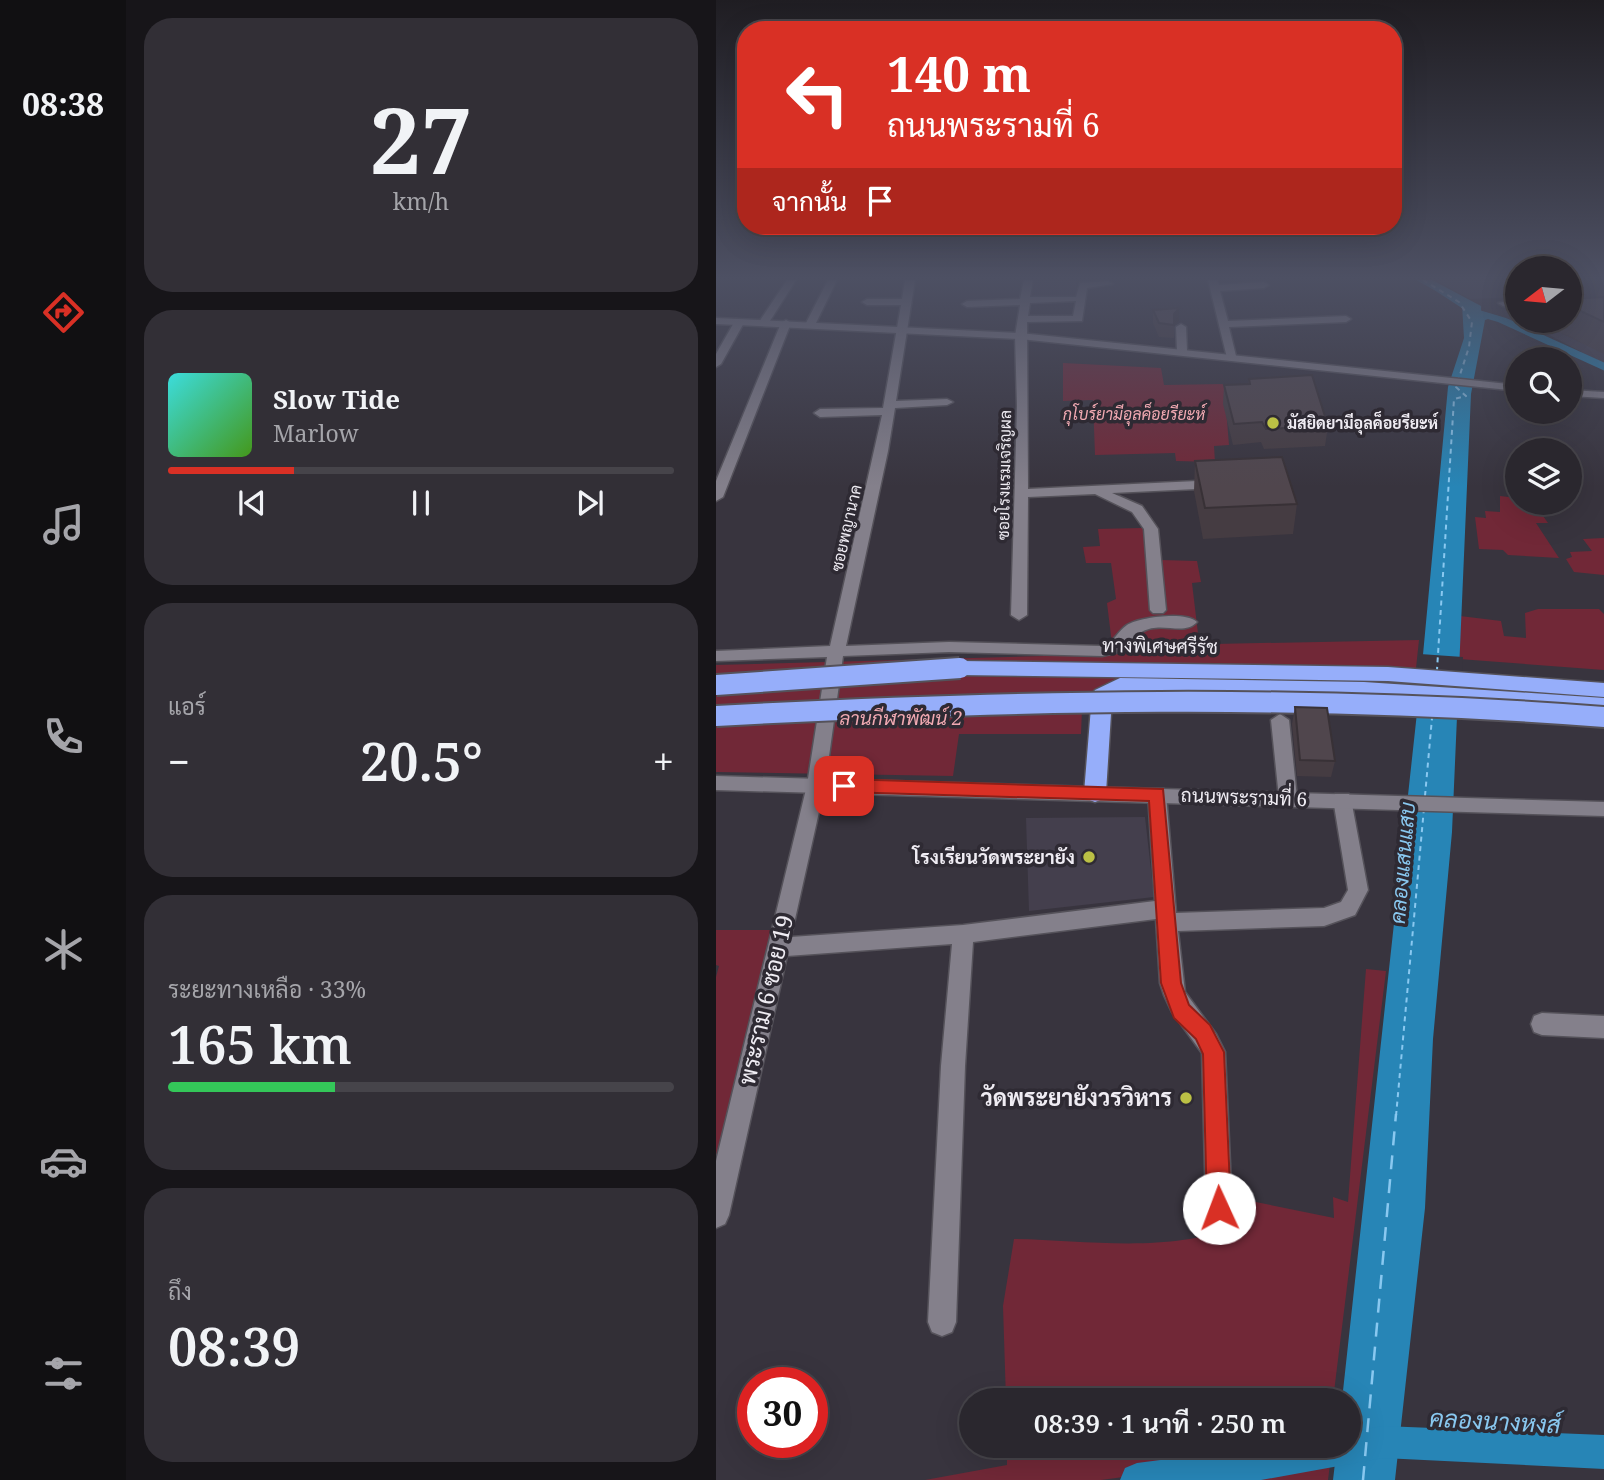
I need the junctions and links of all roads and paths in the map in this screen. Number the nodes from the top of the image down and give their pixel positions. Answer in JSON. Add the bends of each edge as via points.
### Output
{"nodes":[{"id":1,"x":776,"y":349,"type":"edge"},
{"id":2,"x":899,"y":349,"type":"edge"},
{"id":3,"x":1020,"y":349,"type":"edge"},
{"id":4,"x":1161,"y":349,"type":"edge"},
{"id":5,"x":1229,"y":349,"type":"edge"},
{"id":6,"x":1182,"y":351,"type":"joint"},
{"id":7,"x":1230,"y":356,"type":"junction"},
{"id":8,"x":1505,"y":386,"type":"edge"},
{"id":9,"x":1582,"y":394,"type":"edge"},
{"id":10,"x":1604,"y":395,"type":"edge"},
{"id":11,"x":947,"y":401,"type":"dead end"},
{"id":12,"x":889,"y":408,"type":"junction"},
{"id":13,"x":820,"y":413,"type":"dead end"},
{"id":14,"x":1231,"y":483,"type":"edge"},
{"id":15,"x":1094,"y":489,"type":"junction"},
{"id":16,"x":1022,"y":493,"type":"junction"},
{"id":17,"x":716,"y":497,"type":"edge"},
{"id":18,"x":1158,"y":610,"type":"dead end"},
{"id":19,"x":1019,"y":615,"type":"dead end"},
{"id":20,"x":1189,"y":622,"type":"dead end"},
{"id":21,"x":836,"y":653,"type":"junction"},
{"id":22,"x":716,"y":656,"type":"edge"},
{"id":23,"x":716,"y":685,"type":"edge"},
{"id":24,"x":1604,"y":691,"type":"edge"},
{"id":25,"x":1604,"y":705,"type":"edge"},
{"id":26,"x":716,"y":716,"type":"edge"},
{"id":27,"x":1604,"y":717,"type":"edge"},
{"id":28,"x":1280,"y":720,"type":"dead end"},
{"id":29,"x":716,"y":783,"type":"edge"},
{"id":30,"x":816,"y":785,"type":"junction"},
{"id":31,"x":1095,"y":793,"type":"junction"},
{"id":32,"x":1157,"y":794,"type":"junction"},
{"id":33,"x":1288,"y":798,"type":"junction"},
{"id":34,"x":1345,"y":799,"type":"junction"},
{"id":35,"x":1603,"y":812,"type":"edge"},
{"id":36,"x":1167,"y":915,"type":"junction"},
{"id":37,"x":963,"y":934,"type":"junction"},
{"id":38,"x":779,"y":947,"type":"junction"},
{"id":39,"x":1542,"y":1024,"type":"dead end"},
{"id":40,"x":1604,"y":1027,"type":"edge"},
{"id":41,"x":1219,"y":1208,"type":"dead end"},
{"id":42,"x":716,"y":1215,"type":"edge"},
{"id":43,"x":942,"y":1322,"type":"dead end"}],
"edges":[{"from":1,"to":17,"type":"street"},
{"from":2,"to":12,"type":"street","name":"ซอยพญานาค"},
{"from":3,"to":16,"type":"street","name":"ซอยโรงแรมเจริญผล"},
{"from":4,"to":6,"type":"street"},
{"from":5,"to":7,"type":"street"},
{"from":6,"to":7,"type":"street"},
{"from":7,"to":8,"type":"street"},
{"from":9,"to":10,"type":"street"},
{"from":11,"to":12,"type":"street"},
{"from":12,"to":13,"type":"street"},
{"from":12,"to":21,"type":"street","name":"ซอยพญานาค"},
{"from":14,"to":15,"type":"street"},
{"from":15,"to":16,"type":"street"},
{"from":15,"to":18,"type":"street","via":[[1137,509],[1152,529]]},
{"from":16,"to":19,"type":"street","name":"ซอยโรงแรมเจริญผล"},
{"from":20,"to":21,"type":"street","via":[[1137,624],[1117,647],[1102,651],[973,646]]},
{"from":21,"to":22,"type":"street"},
{"from":21,"to":30,"type":"street","name":"ซอยพญานาค"},
{"from":23,"to":24,"type":"highway","name":"ทางพิเศษศรีรัช","bridge":true,"via":[[960,668],[1035,668],[1388,674]]},
{"from":25,"to":31,"type":"highway","via":[[1364,689],[1120,685],[1102,695]]},
{"from":26,"to":27,"type":"highway","bridge":true,"via":[[1066,701],[1271,701]]},
{"from":28,"to":33,"type":"street"},
{"from":29,"to":30,"type":"street","name":"ถนนพระรามที่ 6"},
{"from":30,"to":31,"type":"street","name":"ถนนพระรามที่ 6"},
{"from":30,"to":38,"type":"street","name":"พระราม 6 ซอย 19"},
{"from":31,"to":32,"type":"street","name":"ถนนพระรามที่ 6"},
{"from":32,"to":33,"type":"street","name":"ถนนพระรามที่ 6"},
{"from":32,"to":36,"type":"street"},
{"from":33,"to":34,"type":"street","name":"ถนนพระรามที่ 6"},
{"from":34,"to":35,"type":"street","name":"ถนนพระรามที่ 6","via":[[1561,806]]},
{"from":34,"to":36,"type":"street","via":[[1358,890],[1348,909],[1324,916]]},
{"from":36,"to":37,"type":"street"},
{"from":36,"to":41,"type":"street","via":[[1174,992],[1182,1011],[1203,1032],[1213,1052]]},
{"from":37,"to":38,"type":"street"},
{"from":37,"to":43,"type":"street"},
{"from":38,"to":42,"type":"street","name":"พระราม 6 ซอย 19"},
{"from":39,"to":40,"type":"street"}]}
